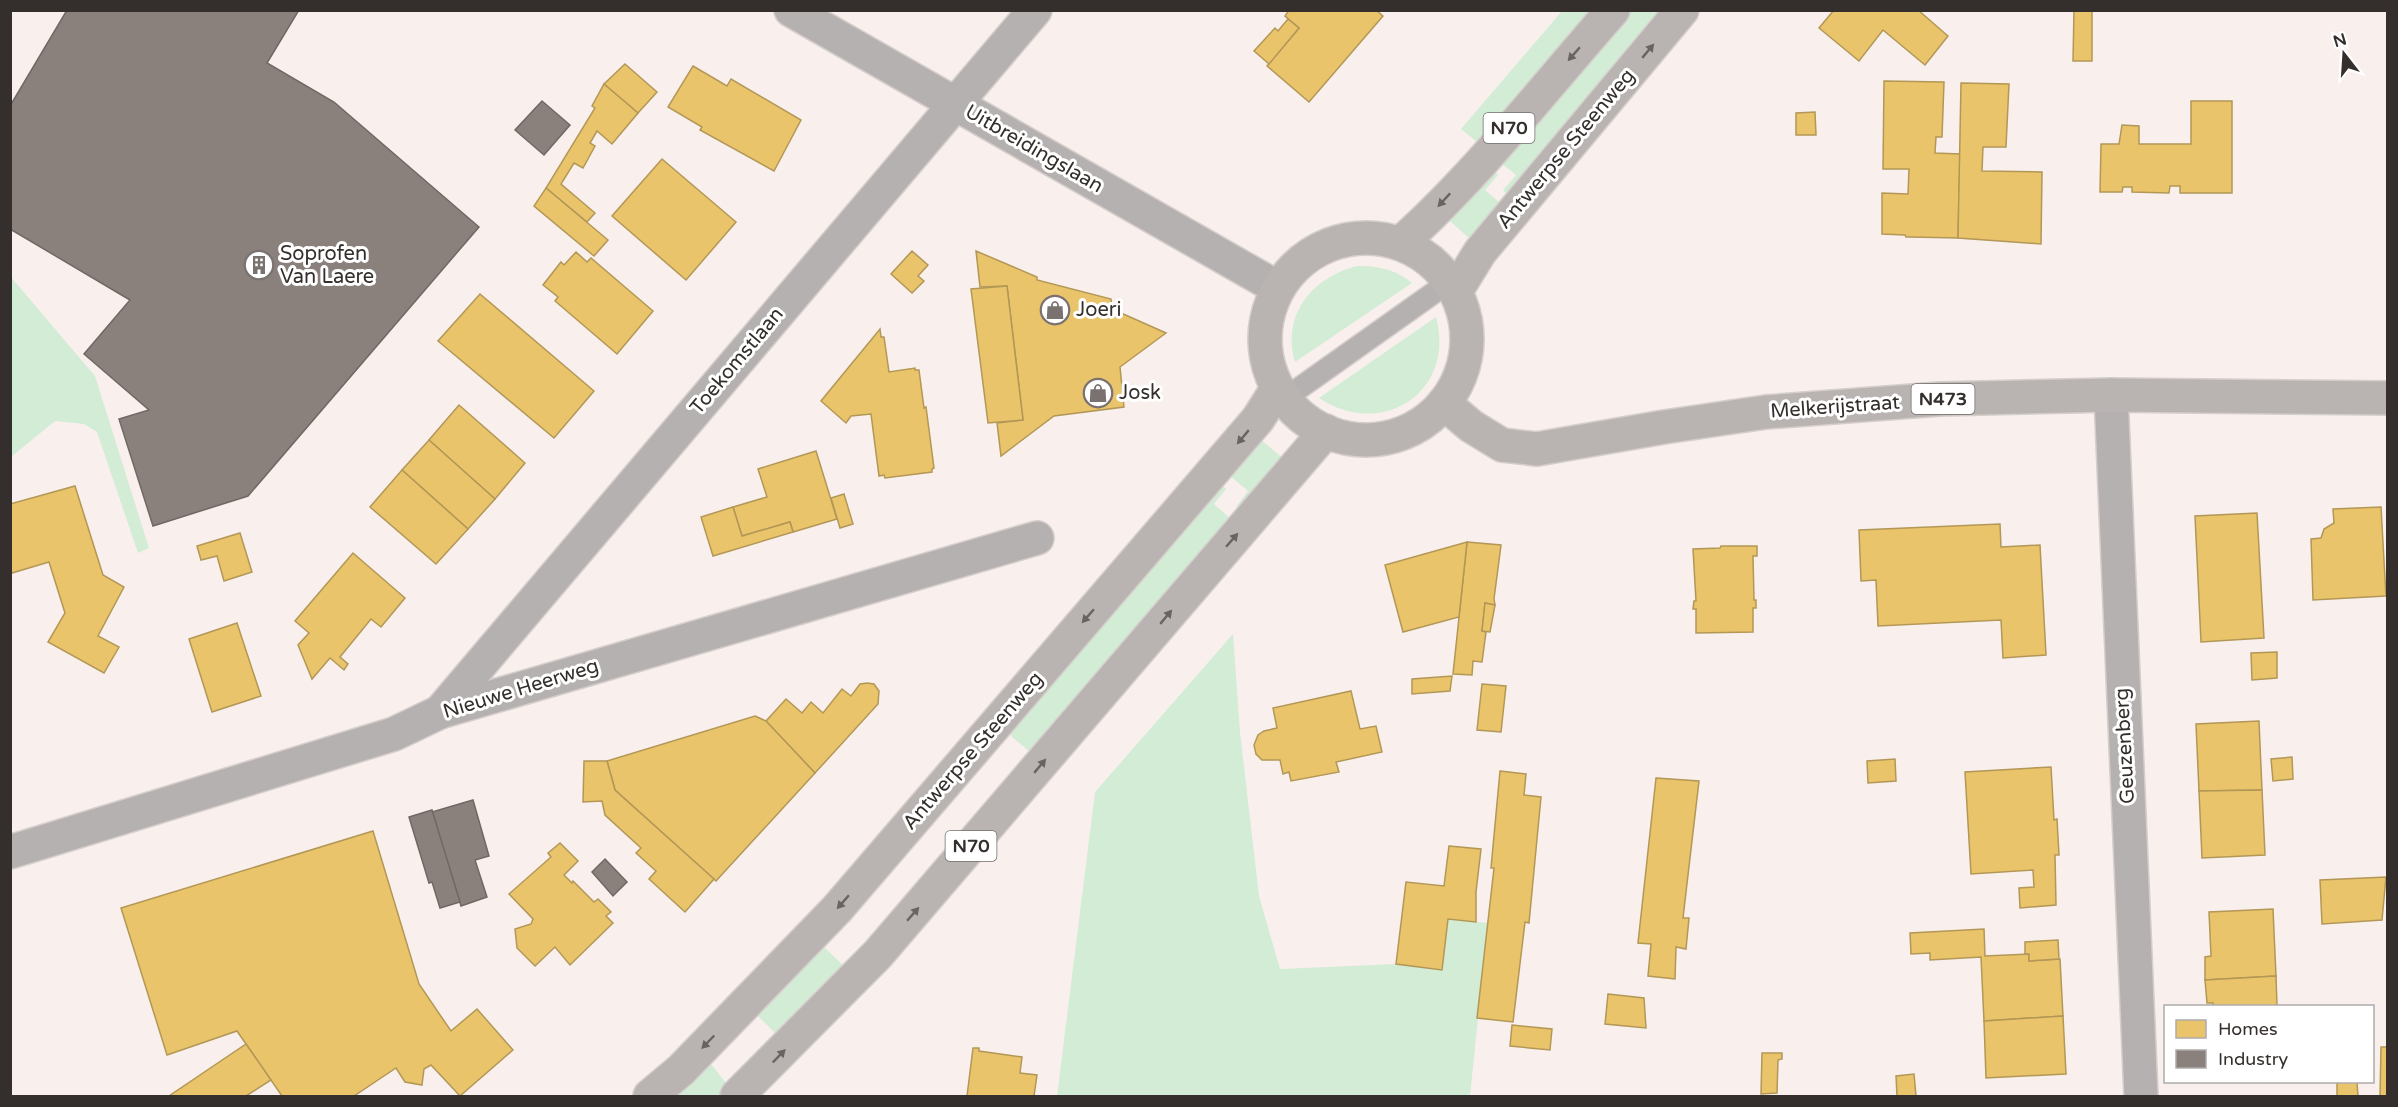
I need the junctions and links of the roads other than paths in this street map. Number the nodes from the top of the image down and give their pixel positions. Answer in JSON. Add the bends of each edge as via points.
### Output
{"nodes":[{"id":1,"x":791,"y":10,"type":"edge"},
{"id":2,"x":1035,"y":10,"type":"edge"},
{"id":3,"x":1613,"y":10,"type":"edge"},
{"id":4,"x":1682,"y":10,"type":"edge"},
{"id":5,"x":955,"y":104,"type":"junction"},
{"id":6,"x":1402,"y":242,"type":"junction"},
{"id":7,"x":1453,"y":286,"type":"junction"},
{"id":8,"x":1278,"y":288,"type":"junction"},
{"id":9,"x":1280,"y":394,"type":"junction"},
{"id":10,"x":2111,"y":395,"type":"junction"},
{"id":11,"x":2388,"y":398,"type":"edge"},
{"id":12,"x":1444,"y":403,"type":"junction"},
{"id":13,"x":1326,"y":431,"type":"junction"},
{"id":14,"x":1037,"y":538,"type":"dead end"},
{"id":15,"x":440,"y":712,"type":"junction"},
{"id":16,"x":10,"y":852,"type":"edge"},
{"id":17,"x":650,"y":1096,"type":"edge"},
{"id":18,"x":737,"y":1096,"type":"edge"},
{"id":19,"x":2141,"y":1096,"type":"edge"}],
"edges":[{"from":1,"to":5,"type":"street","name":"Uitbreidingslaan"},
{"from":2,"to":5,"type":"street","name":"Toekomstlaan"},
{"from":3,"to":6,"type":"main road","number":"N70","one_way":true,"via":[[1425,222]]},
{"from":7,"to":4,"type":"main road","name":"Antwerpse Steenweg","number":"N70","one_way":true},
{"from":5,"to":8,"type":"street","name":"Uitbreidingslaan"},
{"from":5,"to":15,"type":"street","name":"Toekomstlaan"},
{"from":6,"to":7,"type":"main road","via":[[1425,257]]},
{"from":6,"to":8,"type":"main road","via":[[1364,238],[1341,241],[1320,249],[1295,267]]},
{"from":7,"to":9,"type":"lane"},
{"from":7,"to":12,"type":"main road","via":[[1467,335],[1465,358]]},
{"from":8,"to":9,"type":"main road","via":[[1264,333],[1268,364]]},
{"from":9,"to":13,"type":"main road"},
{"from":9,"to":17,"type":"main road","name":"Antwerpse Steenweg","one_way":true,"via":[[837,909],[681,1070]]},
{"from":10,"to":11,"type":"main road","name":"Melkerijstraat","number":"N473"},
{"from":10,"to":12,"type":"main road","name":"Melkerijstraat","number":"N473","via":[[1940,399],[1766,412],[1537,449],[1502,445]]},
{"from":10,"to":19,"type":"street","name":"Geuzenberg"},
{"from":12,"to":13,"type":"main road","via":[[1417,426],[1394,435],[1368,439]]},
{"from":18,"to":13,"type":"main road","number":"N70","one_way":true,"via":[[878,954]]},
{"from":14,"to":15,"type":"street","name":"Nieuwe Heerweg"},
{"from":15,"to":16,"type":"street","name":"Nieuwe Heerweg","via":[[394,734]]}]}
